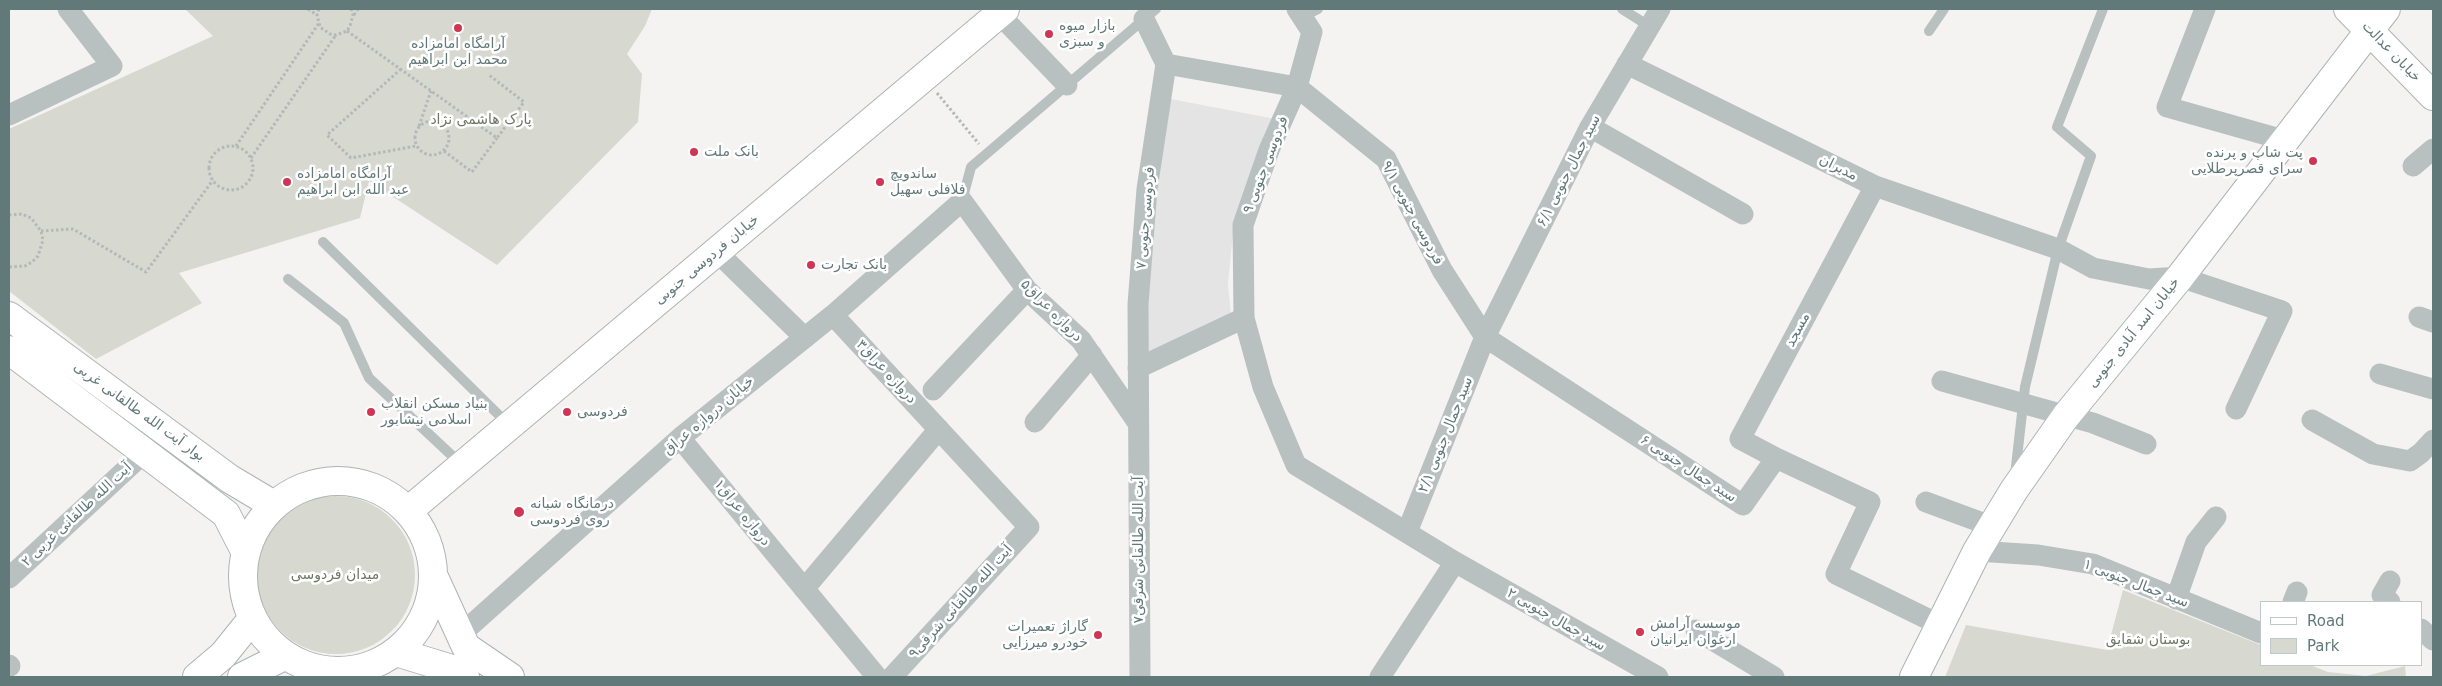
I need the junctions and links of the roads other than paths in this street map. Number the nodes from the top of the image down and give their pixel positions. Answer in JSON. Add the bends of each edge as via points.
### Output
{"nodes":[{"id":1,"x":68,"y":9,"type":"edge"},
{"id":2,"x":1622,"y":9,"type":"edge"},
{"id":3,"x":1944,"y":9,"type":"edge"},
{"id":4,"x":2103,"y":9,"type":"edge"},
{"id":5,"x":2205,"y":9,"type":"edge"},
{"id":6,"x":2348,"y":9,"type":"edge"},
{"id":7,"x":2386,"y":9,"type":"edge"},
{"id":8,"x":1002,"y":11,"type":"edge"},
{"id":9,"x":1306,"y":11,"type":"edge"},
{"id":10,"x":1150,"y":14,"type":"edge"},
{"id":11,"x":1654,"y":18,"type":"edge"},
{"id":12,"x":1929,"y":30,"type":"dead end"},
{"id":13,"x":2369,"y":30,"type":"junction"},
{"id":14,"x":1166,"y":64,"type":"junction"},
{"id":15,"x":1627,"y":64,"type":"junction"},
{"id":16,"x":1067,"y":85,"type":"junction"},
{"id":17,"x":1297,"y":87,"type":"junction"},
{"id":18,"x":2433,"y":96,"type":"edge"},
{"id":19,"x":9,"y":115,"type":"edge"},
{"id":20,"x":1590,"y":127,"type":"junction"},
{"id":21,"x":2284,"y":140,"type":"junction"},
{"id":22,"x":2433,"y":149,"type":"edge"},
{"id":23,"x":2413,"y":166,"type":"dead end"},
{"id":24,"x":1875,"y":186,"type":"junction"},
{"id":25,"x":962,"y":201,"type":"junction"},
{"id":26,"x":1743,"y":214,"type":"dead end"},
{"id":27,"x":323,"y":242,"type":"dead end"},
{"id":28,"x":2058,"y":250,"type":"junction"},
{"id":29,"x":717,"y":252,"type":"junction"},
{"id":30,"x":2180,"y":277,"type":"junction"},
{"id":31,"x":288,"y":279,"type":"dead end"},
{"id":32,"x":1027,"y":290,"type":"junction"},
{"id":33,"x":833,"y":315,"type":"junction"},
{"id":34,"x":9,"y":316,"type":"edge"},
{"id":35,"x":1244,"y":318,"type":"junction"},
{"id":36,"x":1485,"y":337,"type":"junction"},
{"id":37,"x":805,"y":338,"type":"junction"},
{"id":38,"x":9,"y":350,"type":"edge"},
{"id":39,"x":1092,"y":356,"type":"junction"},
{"id":40,"x":1138,"y":368,"type":"junction"},
{"id":41,"x":2380,"y":374,"type":"dead end"},
{"id":42,"x":1942,"y":382,"type":"dead end"},
{"id":43,"x":2433,"y":389,"type":"edge"},
{"id":44,"x":932,"y":390,"type":"dead end"},
{"id":45,"x":2023,"y":405,"type":"junction"},
{"id":46,"x":2236,"y":409,"type":"dead end"},
{"id":47,"x":2066,"y":416,"type":"junction"},
{"id":48,"x":2312,"y":420,"type":"dead end"},
{"id":49,"x":1035,"y":422,"type":"dead end"},
{"id":50,"x":1138,"y":423,"type":"junction"},
{"id":51,"x":510,"y":426,"type":"junction"},
{"id":52,"x":939,"y":429,"type":"junction"},
{"id":53,"x":680,"y":438,"type":"junction"},
{"id":54,"x":2433,"y":440,"type":"edge"},
{"id":55,"x":2146,"y":444,"type":"dead end"},
{"id":56,"x":145,"y":452,"type":"junction"},
{"id":57,"x":1776,"y":458,"type":"junction"},
{"id":58,"x":463,"y":465,"type":"junction"},
{"id":59,"x":2014,"y":490,"type":"junction"},
{"id":60,"x":1926,"y":502,"type":"dead end"},
{"id":61,"x":272,"y":504,"type":"junction"},
{"id":62,"x":408,"y":511,"type":"junction"},
{"id":63,"x":2216,"y":517,"type":"dead end"},
{"id":64,"x":1992,"y":526,"type":"junction"},
{"id":65,"x":1030,"y":527,"type":"joint"},
{"id":66,"x":1407,"y":532,"type":"junction"},
{"id":67,"x":245,"y":551,"type":"junction"},
{"id":68,"x":1977,"y":551,"type":"junction"},
{"id":69,"x":1455,"y":562,"type":"junction"},
{"id":70,"x":9,"y":578,"type":"edge"},
{"id":71,"x":434,"y":578,"type":"junction"},
{"id":72,"x":804,"y":589,"type":"junction"},
{"id":73,"x":2176,"y":599,"type":"junction"},
{"id":74,"x":252,"y":619,"type":"junction"},
{"id":75,"x":1938,"y":624,"type":"junction"},
{"id":76,"x":1696,"y":630,"type":"dead end"},
{"id":77,"x":2422,"y":630,"type":"edge"},
{"id":78,"x":2260,"y":633,"type":"edge"},
{"id":79,"x":460,"y":635,"type":"junction"},
{"id":80,"x":2433,"y":640,"type":"edge"},
{"id":81,"x":396,"y":652,"type":"junction"},
{"id":82,"x":284,"y":656,"type":"junction"},
{"id":83,"x":360,"y":673,"type":"edge"},
{"id":84,"x":198,"y":677,"type":"edge"},
{"id":85,"x":242,"y":677,"type":"edge"},
{"id":86,"x":465,"y":677,"type":"edge"},
{"id":87,"x":510,"y":677,"type":"edge"},
{"id":88,"x":876,"y":677,"type":"edge"},
{"id":89,"x":892,"y":677,"type":"edge"},
{"id":90,"x":1140,"y":677,"type":"edge"},
{"id":91,"x":1380,"y":677,"type":"edge"},
{"id":92,"x":1658,"y":677,"type":"edge"},
{"id":93,"x":1774,"y":677,"type":"edge"},
{"id":94,"x":1914,"y":677,"type":"edge"}],
"edges":[{"from":1,"to":19,"type":"street","via":[[112,66]]},
{"from":2,"to":11,"type":"lane"},
{"from":3,"to":12,"type":"lane"},
{"from":4,"to":28,"type":"lane","via":[[2057,127],[2091,156]]},
{"from":5,"to":21,"type":"street","via":[[2168,107]]},
{"from":6,"to":13,"type":"main road","name":"خیابان عدالت"},
{"from":7,"to":13,"type":"main road","name":"خیابان اسد آبادی جنوبی"},
{"from":8,"to":16,"type":"street"},
{"from":8,"to":29,"type":"main road","name":"خیابان فردوسی جنوبی"},
{"from":9,"to":17,"type":"street","name":"فردوسی جنوبی ۹","via":[[1312,32]]},
{"from":10,"to":14,"type":"street"},
{"from":10,"to":16,"type":"lane"},
{"from":11,"to":15,"type":"street","name":"سید جمال جنوبی ۶/۱"},
{"from":13,"to":18,"type":"main road","name":"خیابان عدالت"},
{"from":13,"to":21,"type":"main road","name":"خیابان اسد آبادی جنوبی"},
{"from":14,"to":17,"type":"street"},
{"from":14,"to":40,"type":"street","name":"فردوسی جنوبی ۷","via":[[1148,189],[1138,304]]},
{"from":15,"to":20,"type":"street","name":"سید جمال جنوبی ۶/۱"},
{"from":15,"to":24,"type":"street","name":"مدیران"},
{"from":16,"to":25,"type":"lane","via":[[971,167]]},
{"from":17,"to":35,"type":"street","name":"فردوسی جنوبی ۹","via":[[1269,150],[1243,225]]},
{"from":17,"to":36,"type":"street","name":"فردوسی جنوبی ۹/۱","via":[[1386,159],[1442,270]]},
{"from":20,"to":26,"type":"street"},
{"from":20,"to":36,"type":"street","name":"سید جمال جنوبی ۶/۱"},
{"from":21,"to":30,"type":"main road","name":"خیابان اسد آبادی جنوبی"},
{"from":22,"to":23,"type":"street"},
{"from":24,"to":28,"type":"street","name":"مدیران"},
{"from":24,"to":57,"type":"street","name":"مسجد","via":[[1740,439]]},
{"from":25,"to":32,"type":"street","name":"دروازه عراق۵"},
{"from":25,"to":33,"type":"street","name":"خیابان دروازه عراق"},
{"from":27,"to":51,"type":"lane"},
{"from":28,"to":30,"type":"street","name":"مدیران","via":[[2093,268],[2149,279]]},
{"from":28,"to":45,"type":"lane"},
{"from":29,"to":37,"type":"street"},
{"from":29,"to":51,"type":"main road","name":"خیابان فردوسی جنوبی"},
{"from":30,"to":46,"type":"street","via":[[2282,311]]},
{"from":30,"to":47,"type":"main road","name":"خیابان اسد آبادی جنوبی"},
{"from":31,"to":58,"type":"lane","via":[[344,323],[369,378]]},
{"from":32,"to":39,"type":"street","name":"دروازه عراق۵","via":[[1081,340]]},
{"from":32,"to":44,"type":"street"},
{"from":33,"to":37,"type":"street","name":"خیابان دروازه عراق"},
{"from":33,"to":52,"type":"street","name":"دروازه عراق۳"},
{"from":34,"to":61,"type":"main road","name":"بوار آیت الله طالقانی غربی","via":[[240,486]]},
{"from":35,"to":40,"type":"street"},
{"from":35,"to":66,"type":"street","name":"فردوسی جنوبی ۹","via":[[1264,388],[1296,464]]},
{"from":36,"to":57,"type":"street","name":"سید جمال جنوبی ۶","via":[[1743,505]]},
{"from":36,"to":66,"type":"street","name":"سید جمال جنوبی ۲/۱"},
{"from":37,"to":53,"type":"street","name":"خیابان دروازه عراق"},
{"from":38,"to":56,"type":"main road","name":"بوار آیت الله طالقانی غربی"},
{"from":39,"to":49,"type":"street"},
{"from":39,"to":50,"type":"street","name":"دروازه عراق۵"},
{"from":40,"to":50,"type":"street","name":"فردوسی جنوبی ۷"},
{"from":41,"to":43,"type":"street"},
{"from":42,"to":45,"type":"street"},
{"from":45,"to":47,"type":"street"},
{"from":45,"to":59,"type":"lane"},
{"from":47,"to":55,"type":"street"},
{"from":47,"to":59,"type":"main road","name":"خیابان اسد آبادی جنوبی"},
{"from":48,"to":54,"type":"street","via":[[2373,454],[2410,461]]},
{"from":50,"to":90,"type":"street","name":"آیت الله طالقانی شرقی۷"},
{"from":51,"to":58,"type":"main road","name":"خیابان فردوسی جنوبی"},
{"from":52,"to":65,"type":"street","name":"دروازه عراق۳"},
{"from":52,"to":72,"type":"street"},
{"from":53,"to":72,"type":"street","name":"دروازه عراق۱"},
{"from":53,"to":79,"type":"street","name":"خیابان دروازه عراق"},
{"from":56,"to":67,"type":"main road","name":"بوار آیت الله طالقانی غربی","via":[[226,514]]},
{"from":56,"to":70,"type":"street","name":"آیت الله طالقانی غربی ۲"},
{"from":57,"to":75,"type":"street","via":[[1870,502],[1836,574]]},
{"from":58,"to":62,"type":"main road","name":"خیابان فردوسی جنوبی"},
{"from":59,"to":64,"type":"main road","name":"خیابان اسد آبادی جنوبی"},
{"from":60,"to":64,"type":"street"},
{"from":61,"to":62,"type":"main road","via":[[317,483],[342,480],[367,485],[389,495]]},
{"from":61,"to":67,"type":"main road","via":[[256,526]]},
{"from":62,"to":71,"type":"main road","via":[[422,531],[431,553]]},
{"from":63,"to":73,"type":"street","via":[[2196,542]]},
{"from":64,"to":68,"type":"main road","name":"خیابان اسد آبادی جنوبی"},
{"from":65,"to":89,"type":"street","name":"آیت الله طالقانی شرقی۹"},
{"from":66,"to":69,"type":"street","name":"فردوسی جنوبی ۹"},
{"from":67,"to":74,"type":"main road","via":[[244,597]]},
{"from":68,"to":73,"type":"street","name":"سید جمال جنوبی ۱","via":[[2038,555],[2093,564]]},
{"from":68,"to":75,"type":"main road","name":"خیابان اسد آبادی جنوبی"},
{"from":69,"to":91,"type":"street"},
{"from":69,"to":92,"type":"street","name":"سید جمال جنوبی ۲"},
{"from":71,"to":79,"type":"main road"},
{"from":71,"to":81,"type":"main road","via":[[431,599],[423,619]]},
{"from":72,"to":88,"type":"street","name":"دروازه عراق۱"},
{"from":73,"to":78,"type":"street","name":"سید جمال جنوبی ۱"},
{"from":74,"to":82,"type":"main road"},
{"from":74,"to":84,"type":"main road","via":[[223,655]]},
{"from":75,"to":94,"type":"main road","name":"خیابان اسد آبادی جنوبی"},
{"from":76,"to":93,"type":"street"},
{"from":77,"to":80,"type":"street"},
{"from":79,"to":87,"type":"main road","via":[[466,647]]},
{"from":81,"to":83,"type":"main road"},
{"from":81,"to":86,"type":"main road","via":[[456,670]]},
{"from":82,"to":83,"type":"main road","via":[[309,667]]},
{"from":82,"to":85,"type":"main road"}]}
